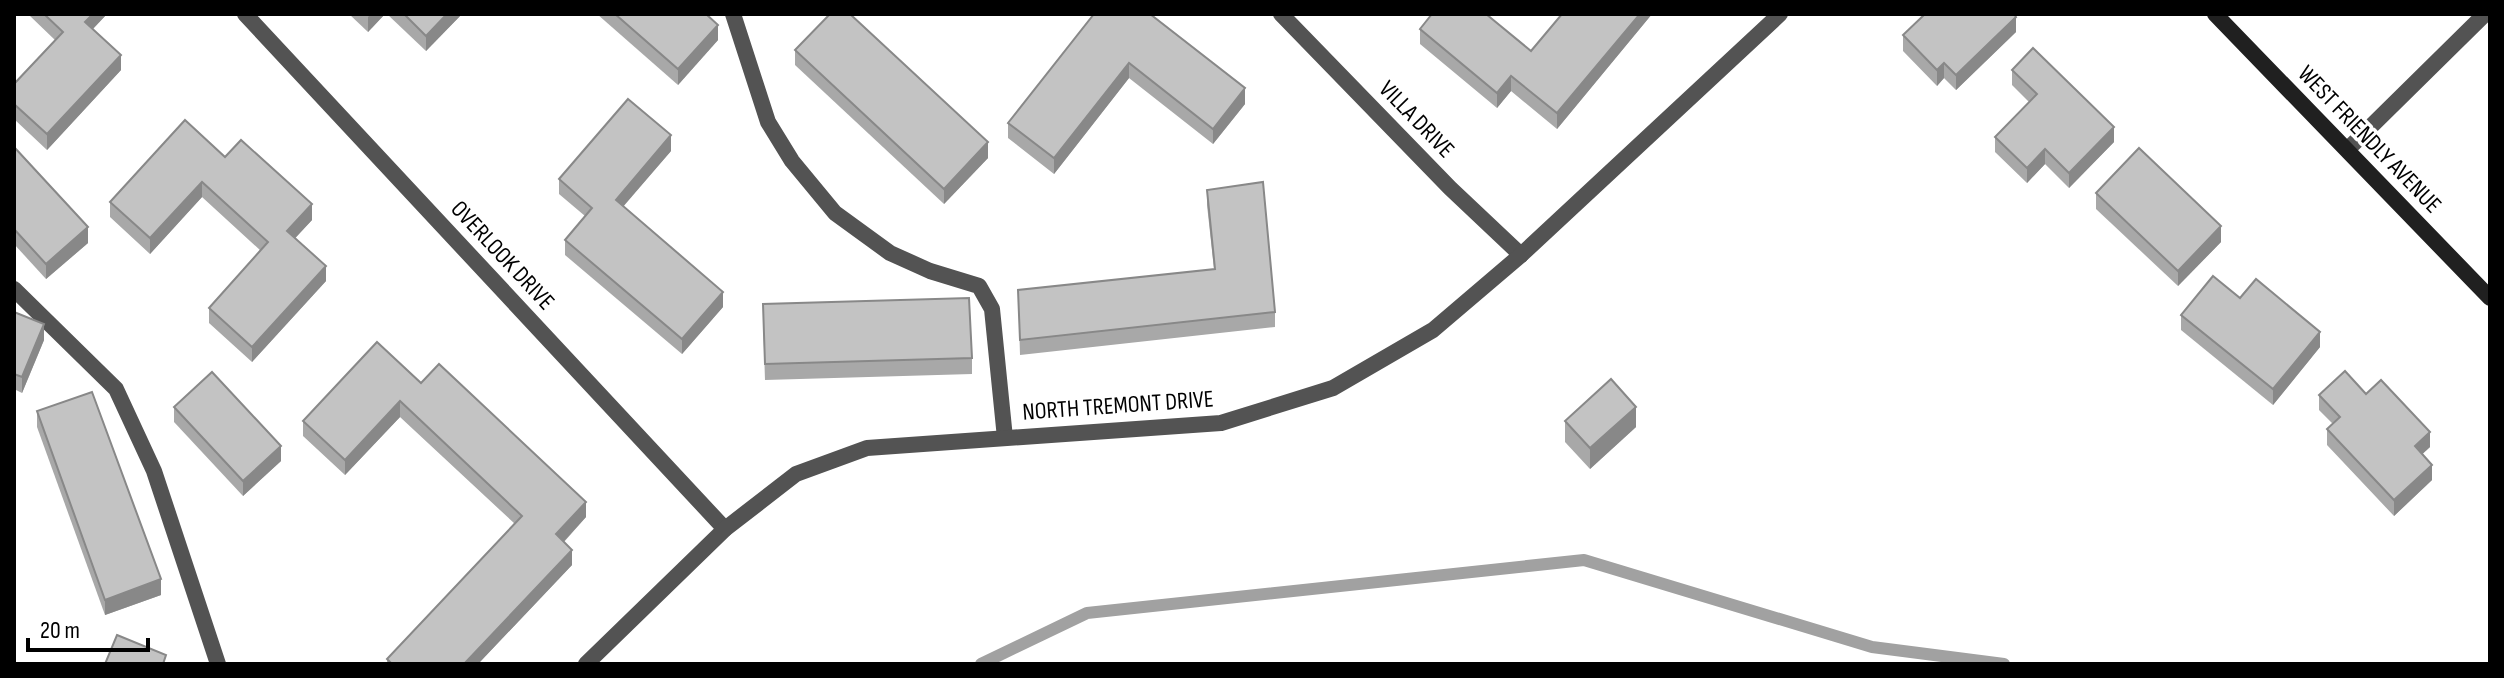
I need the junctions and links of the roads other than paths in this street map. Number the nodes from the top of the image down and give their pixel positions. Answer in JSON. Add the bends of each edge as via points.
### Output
{"nodes":[{"id":1,"x":245,"y":14,"type":"edge"},
{"id":2,"x":733,"y":14,"type":"edge"},
{"id":3,"x":1281,"y":14,"type":"edge"},
{"id":4,"x":1780,"y":14,"type":"edge"},
{"id":5,"x":2215,"y":14,"type":"edge"},
{"id":6,"x":2485,"y":14,"type":"edge"},
{"id":7,"x":2348,"y":149,"type":"junction"},
{"id":8,"x":1521,"y":255,"type":"junction"},
{"id":9,"x":14,"y":289,"type":"edge"},
{"id":10,"x":2490,"y":298,"type":"edge"},
{"id":11,"x":1005,"y":438,"type":"junction"},
{"id":12,"x":725,"y":529,"type":"junction"},
{"id":13,"x":218,"y":664,"type":"edge"},
{"id":14,"x":586,"y":664,"type":"edge"}],
"edges":[{"from":1,"to":12,"type":"street","name":"OVERLOOK DRIVE"},
{"from":2,"to":11,"type":"street","via":[[768,122],[835,213],[890,253],[979,286],[992,309]]},
{"from":3,"to":8,"type":"street","name":"VILLA DRIVE"},
{"from":4,"to":8,"type":"street","name":"NORTH TREMONT DRIVE"},
{"from":5,"to":7,"type":"main road","name":"WEST FRIENDLY AVENUE"},
{"from":6,"to":7,"type":"street"},
{"from":7,"to":10,"type":"main road","name":"WEST FRIENDLY AVENUE"},
{"from":8,"to":11,"type":"street","name":"NORTH TREMONT DRIVE","via":[[1433,330],[1333,388],[1221,423]]},
{"from":9,"to":13,"type":"street","via":[[116,389],[154,471]]},
{"from":11,"to":12,"type":"street","name":"NORTH TREMONT DRIVE","via":[[867,448],[796,474]]},
{"from":12,"to":14,"type":"street","name":"NORTH TREMONT DRIVE"}]}
